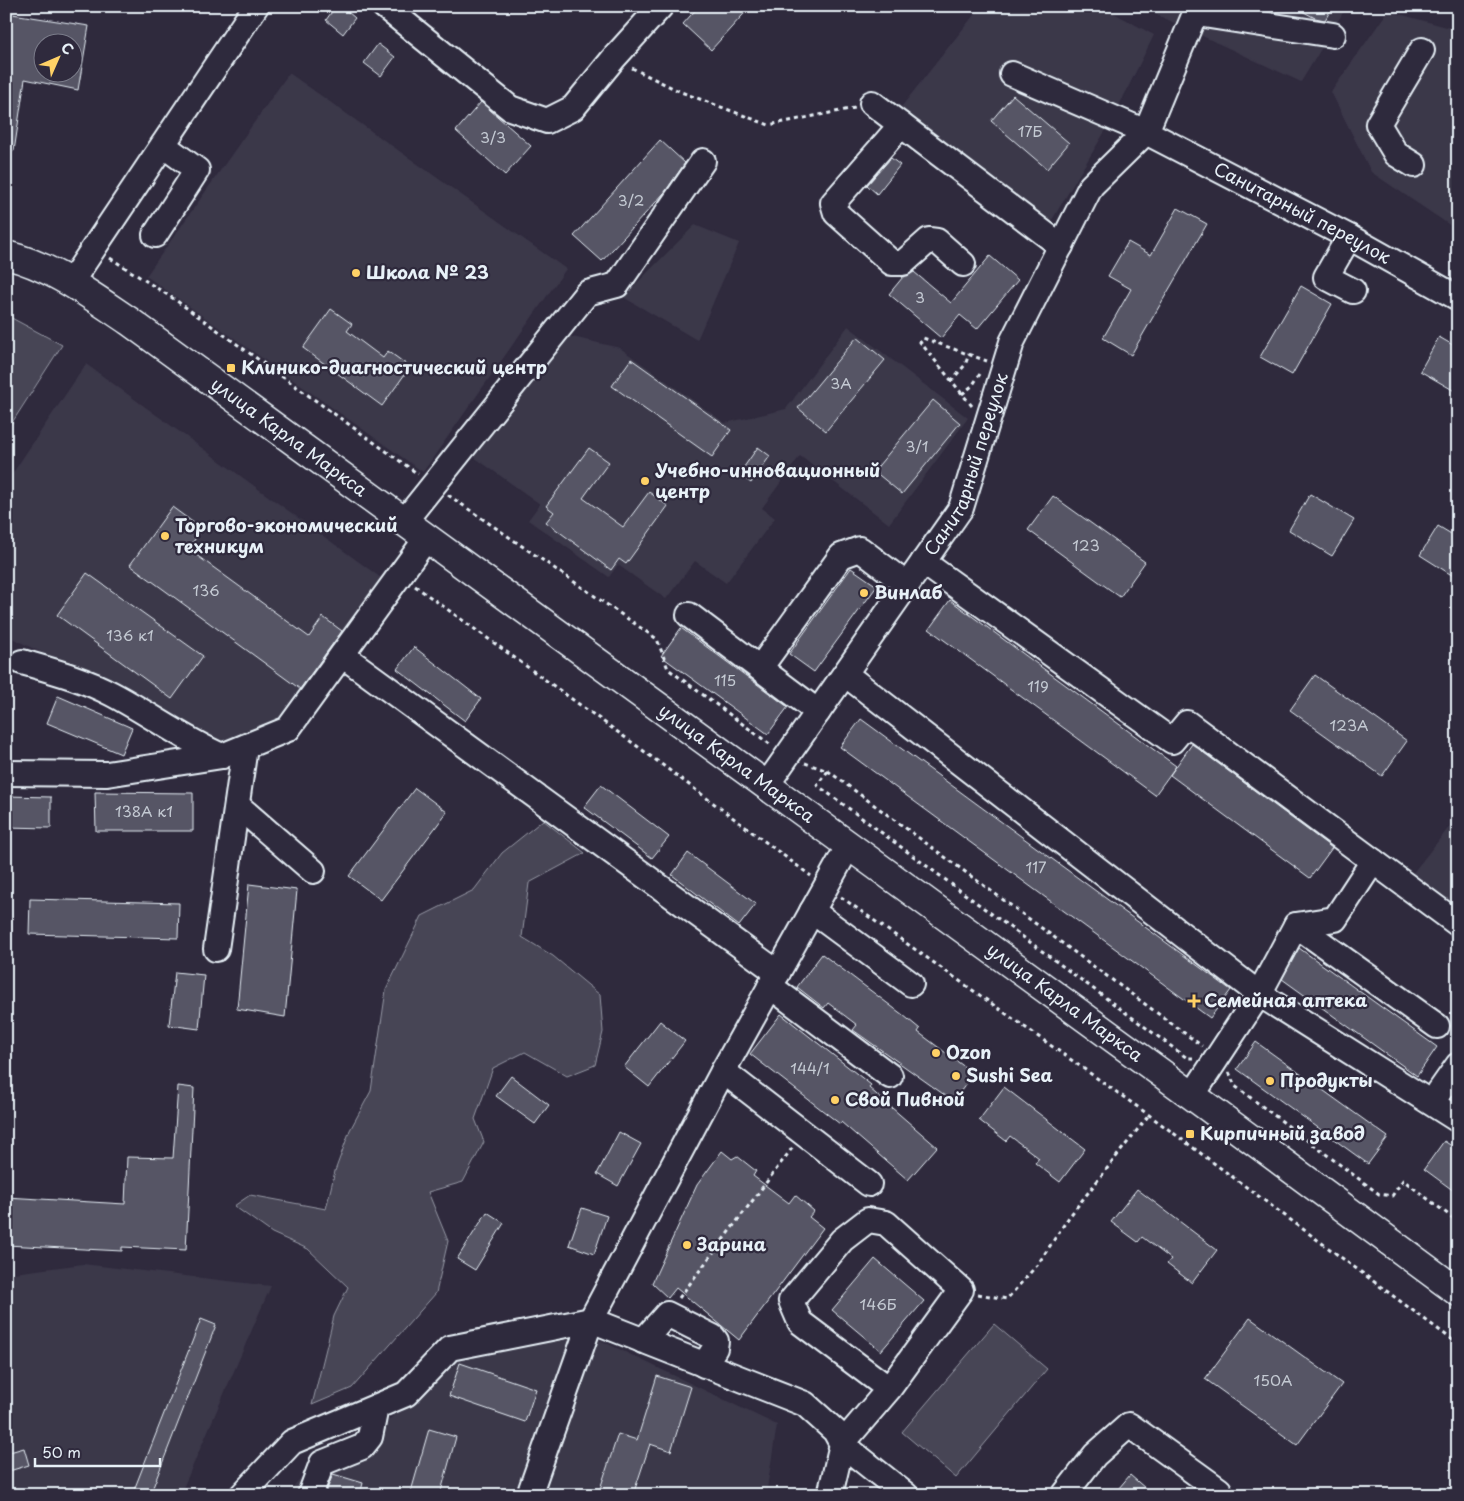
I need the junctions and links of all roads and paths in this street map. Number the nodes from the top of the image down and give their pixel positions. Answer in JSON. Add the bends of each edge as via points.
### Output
{"nodes":[{"id":1,"x":256,"y":6,"type":"edge"},
{"id":2,"x":384,"y":6,"type":"edge"},
{"id":3,"x":661,"y":6,"type":"edge"},
{"id":4,"x":1198,"y":10,"type":"edge"},
{"id":5,"x":1333,"y":35,"type":"dead end"},
{"id":6,"x":1422,"y":50,"type":"dead end"},
{"id":7,"x":614,"y":58,"type":"junction"},
{"id":8,"x":1012,"y":74,"type":"dead end"},
{"id":9,"x":872,"y":103,"type":"joint"},
{"id":10,"x":901,"y":125,"type":"junction"},
{"id":11,"x":1146,"y":132,"type":"junction"},
{"id":12,"x":163,"y":145,"type":"junction"},
{"id":13,"x":703,"y":161,"type":"dead end"},
{"id":14,"x":1414,"y":165,"type":"dead end"},
{"id":15,"x":155,"y":235,"type":"dead end"},
{"id":16,"x":1349,"y":237,"type":"junction"},
{"id":17,"x":1061,"y":246,"type":"junction"},
{"id":18,"x":94,"y":248,"type":"junction"},
{"id":19,"x":6,"y":255,"type":"edge"},
{"id":20,"x":963,"y":264,"type":"dead end"},
{"id":21,"x":71,"y":282,"type":"junction"},
{"id":22,"x":1455,"y":290,"type":"edge"},
{"id":23,"x":1353,"y":291,"type":"dead end"},
{"id":24,"x":969,"y":354,"type":"junction"},
{"id":25,"x":995,"y":363,"type":"junction"},
{"id":26,"x":951,"y":380,"type":"junction"},
{"id":27,"x":962,"y":394,"type":"junction"},
{"id":28,"x":987,"y":424,"type":"junction"},
{"id":29,"x":433,"y":485,"type":"junction"},
{"id":30,"x":403,"y":523,"type":"junction"},
{"id":31,"x":426,"y":539,"type":"junction"},
{"id":32,"x":924,"y":562,"type":"junction"},
{"id":33,"x":410,"y":583,"type":"dead end"},
{"id":34,"x":907,"y":585,"type":"junction"},
{"id":35,"x":689,"y":615,"type":"dead end"},
{"id":36,"x":342,"y":655,"type":"junction"},
{"id":37,"x":22,"y":662,"type":"dead end"},
{"id":38,"x":760,"y":668,"type":"junction"},
{"id":39,"x":845,"y":674,"type":"junction"},
{"id":40,"x":818,"y":712,"type":"junction"},
{"id":41,"x":245,"y":747,"type":"junction"},
{"id":42,"x":222,"y":756,"type":"junction"},
{"id":43,"x":787,"y":757,"type":"junction"},
{"id":44,"x":828,"y":770,"type":"junction"},
{"id":45,"x":6,"y":774,"type":"edge"},
{"id":46,"x":766,"y":786,"type":"junction"},
{"id":47,"x":237,"y":805,"type":"junction"},
{"id":48,"x":849,"y":846,"type":"junction"},
{"id":49,"x":1373,"y":861,"type":"junction"},
{"id":50,"x":312,"y":871,"type":"dead end"},
{"id":51,"x":826,"y":887,"type":"junction"},
{"id":52,"x":812,"y":911,"type":"junction"},
{"id":53,"x":1458,"y":924,"type":"edge"},
{"id":54,"x":1296,"y":925,"type":"junction"},
{"id":55,"x":216,"y":949,"type":"dead end"},
{"id":56,"x":774,"y":979,"type":"junction"},
{"id":57,"x":911,"y":984,"type":"dead end"},
{"id":58,"x":1259,"y":994,"type":"junction"},
{"id":59,"x":1436,"y":1026,"type":"dead end"},
{"id":60,"x":1217,"y":1058,"type":"junction"},
{"id":61,"x":1458,"y":1065,"type":"edge"},
{"id":62,"x":723,"y":1071,"type":"junction"},
{"id":63,"x":890,"y":1076,"type":"dead end"},
{"id":64,"x":1192,"y":1096,"type":"junction"},
{"id":65,"x":1432,"y":1102,"type":"junction"},
{"id":66,"x":1149,"y":1115,"type":"junction"},
{"id":67,"x":1458,"y":1120,"type":"edge"},
{"id":68,"x":803,"y":1133,"type":"junction"},
{"id":69,"x":869,"y":1184,"type":"dead end"},
{"id":70,"x":1458,"y":1222,"type":"edge"},
{"id":71,"x":961,"y":1290,"type":"junction"},
{"id":72,"x":1458,"y":1292,"type":"edge"},
{"id":73,"x":667,"y":1314,"type":"junction"},
{"id":74,"x":591,"y":1320,"type":"junction"},
{"id":75,"x":643,"y":1340,"type":"junction"},
{"id":76,"x":1458,"y":1344,"type":"edge"},
{"id":77,"x":704,"y":1365,"type":"junction"},
{"id":78,"x":889,"y":1389,"type":"junction"},
{"id":79,"x":376,"y":1407,"type":"junction"},
{"id":80,"x":842,"y":1444,"type":"junction"},
{"id":81,"x":242,"y":1495,"type":"edge"},
{"id":82,"x":310,"y":1495,"type":"edge"},
{"id":83,"x":529,"y":1495,"type":"edge"},
{"id":84,"x":830,"y":1495,"type":"edge"},
{"id":85,"x":906,"y":1495,"type":"edge"},
{"id":86,"x":1064,"y":1495,"type":"edge"},
{"id":87,"x":1219,"y":1495,"type":"edge"}],
"edges":[{"from":1,"to":12,"type":"street"},
{"from":2,"to":7,"type":"street","via":[[510,108],[547,121],[573,108]]},
{"from":3,"to":7,"type":"street"},
{"from":4,"to":5,"type":"street"},
{"from":4,"to":11,"type":"street","name":"Санитарный переулок"},
{"from":6,"to":14,"type":"street","via":[[1378,124],[1396,154]]},
{"from":7,"to":9,"type":"path","via":[[681,92],[769,125]]},
{"from":8,"to":11,"type":"street"},
{"from":9,"to":10,"type":"street"},
{"from":10,"to":17,"type":"street"},
{"from":10,"to":20,"type":"street","via":[[833,203],[836,213],[892,263],[903,263],[929,240],[937,241]]},
{"from":11,"to":16,"type":"street","name":"Санитарный переулок"},
{"from":11,"to":17,"type":"street","name":"Санитарный переулок","via":[[1091,186]]},
{"from":12,"to":15,"type":"street","via":[[197,170]]},
{"from":12,"to":18,"type":"street"},
{"from":13,"to":29,"type":"street","via":[[617,285],[587,293]]},
{"from":16,"to":22,"type":"street","name":"Санитарный переулок"},
{"from":16,"to":23,"type":"street","via":[[1326,277]]},
{"from":17,"to":25,"type":"street","name":"Санитарный переулок","via":[[1012,342]]},
{"from":18,"to":21,"type":"street"},
{"from":18,"to":29,"type":"path","via":[[174,299]]},
{"from":19,"to":21,"type":"highway","name":"улица Карла Маркса","via":[[32,261]]},
{"from":21,"to":30,"type":"highway","name":"улица Карла Маркса","via":[[129,321]]},
{"from":24,"to":25,"type":"path"},
{"from":24,"to":26,"type":"path","via":[[965,365]]},
{"from":24,"to":26,"type":"path","via":[[923,338],[920,342]]},
{"from":25,"to":27,"type":"path"},
{"from":25,"to":28,"type":"street","name":"Санитарный переулок"},
{"from":26,"to":27,"type":"path"},
{"from":27,"to":28,"type":"path"},
{"from":28,"to":32,"type":"street","name":"Санитарный переулок","via":[[961,508]]},
{"from":29,"to":30,"type":"street"},
{"from":29,"to":43,"type":"path","via":[[657,639],[668,669]]},
{"from":30,"to":31,"type":"highway","name":"улица Карла Маркса"},
{"from":31,"to":36,"type":"street"},
{"from":31,"to":46,"type":"highway","name":"улица Карла Маркса"},
{"from":32,"to":34,"type":"street","name":"Санитарный переулок"},
{"from":32,"to":49,"type":"street","via":[[1172,741],[1187,723]]},
{"from":33,"to":51,"type":"path"},
{"from":34,"to":38,"type":"street","via":[[860,549],[841,556]]},
{"from":34,"to":39,"type":"street","name":"Санитарный переулок"},
{"from":35,"to":38,"type":"street"},
{"from":36,"to":41,"type":"street","via":[[288,729]]},
{"from":36,"to":56,"type":"street"},
{"from":37,"to":42,"type":"street","via":[[72,677],[112,694]]},
{"from":38,"to":40,"type":"street"},
{"from":39,"to":40,"type":"street","name":"Санитарный переулок"},
{"from":39,"to":58,"type":"street"},
{"from":40,"to":43,"type":"street","name":"Санитарный переулок"},
{"from":41,"to":42,"type":"street"},
{"from":41,"to":47,"type":"street"},
{"from":42,"to":45,"type":"street","via":[[107,774]]},
{"from":43,"to":44,"type":"path"},
{"from":43,"to":46,"type":"street","name":"Санитарный переулок"},
{"from":44,"to":60,"type":"path"},
{"from":44,"to":60,"type":"path","via":[[817,785],[1187,1058]]},
{"from":46,"to":48,"type":"highway","name":"улица Карла Маркса"},
{"from":47,"to":50,"type":"street"},
{"from":47,"to":55,"type":"street"},
{"from":48,"to":51,"type":"street"},
{"from":48,"to":64,"type":"highway","name":"улица Карла Маркса"},
{"from":49,"to":53,"type":"street"},
{"from":49,"to":54,"type":"street","via":[[1335,919]]},
{"from":51,"to":52,"type":"street"},
{"from":51,"to":66,"type":"path"},
{"from":52,"to":56,"type":"street"},
{"from":52,"to":57,"type":"street"},
{"from":54,"to":58,"type":"street"},
{"from":54,"to":59,"type":"street"},
{"from":56,"to":62,"type":"street"},
{"from":56,"to":63,"type":"street"},
{"from":58,"to":60,"type":"street"},
{"from":58,"to":65,"type":"street"},
{"from":60,"to":64,"type":"street"},
{"from":60,"to":70,"type":"path","via":[[1226,1064],[1235,1086],[1379,1194],[1392,1196],[1403,1180]]},
{"from":61,"to":65,"type":"street"},
{"from":62,"to":68,"type":"street"},
{"from":62,"to":74,"type":"street"},
{"from":64,"to":72,"type":"highway","name":"улица Карла Маркса"},
{"from":65,"to":67,"type":"street"},
{"from":66,"to":71,"type":"path","via":[[1068,1217],[1038,1264],[1006,1299]]},
{"from":66,"to":76,"type":"path"},
{"from":68,"to":69,"type":"street"},
{"from":68,"to":73,"type":"path"},
{"from":71,"to":78,"type":"street"},
{"from":71,"to":78,"type":"street","via":[[886,1224],[868,1220],[842,1240],[791,1301],[800,1322]]},
{"from":73,"to":75,"type":"street"},
{"from":73,"to":77,"type":"street","via":[[716,1341]]},
{"from":74,"to":75,"type":"street"},
{"from":74,"to":79,"type":"street","via":[[450,1348],[406,1394]]},
{"from":74,"to":83,"type":"street"},
{"from":75,"to":77,"type":"street"},
{"from":77,"to":80,"type":"street","via":[[805,1404],[835,1431]]},
{"from":78,"to":80,"type":"street"},
{"from":79,"to":81,"type":"street","via":[[292,1442]]},
{"from":79,"to":82,"type":"street","via":[[370,1438],[362,1447],[322,1463]]},
{"from":80,"to":84,"type":"street"},
{"from":80,"to":85,"type":"street"},
{"from":86,"to":87,"type":"street","via":[[1096,1455],[1129,1425],[1219,1490]]}]}
